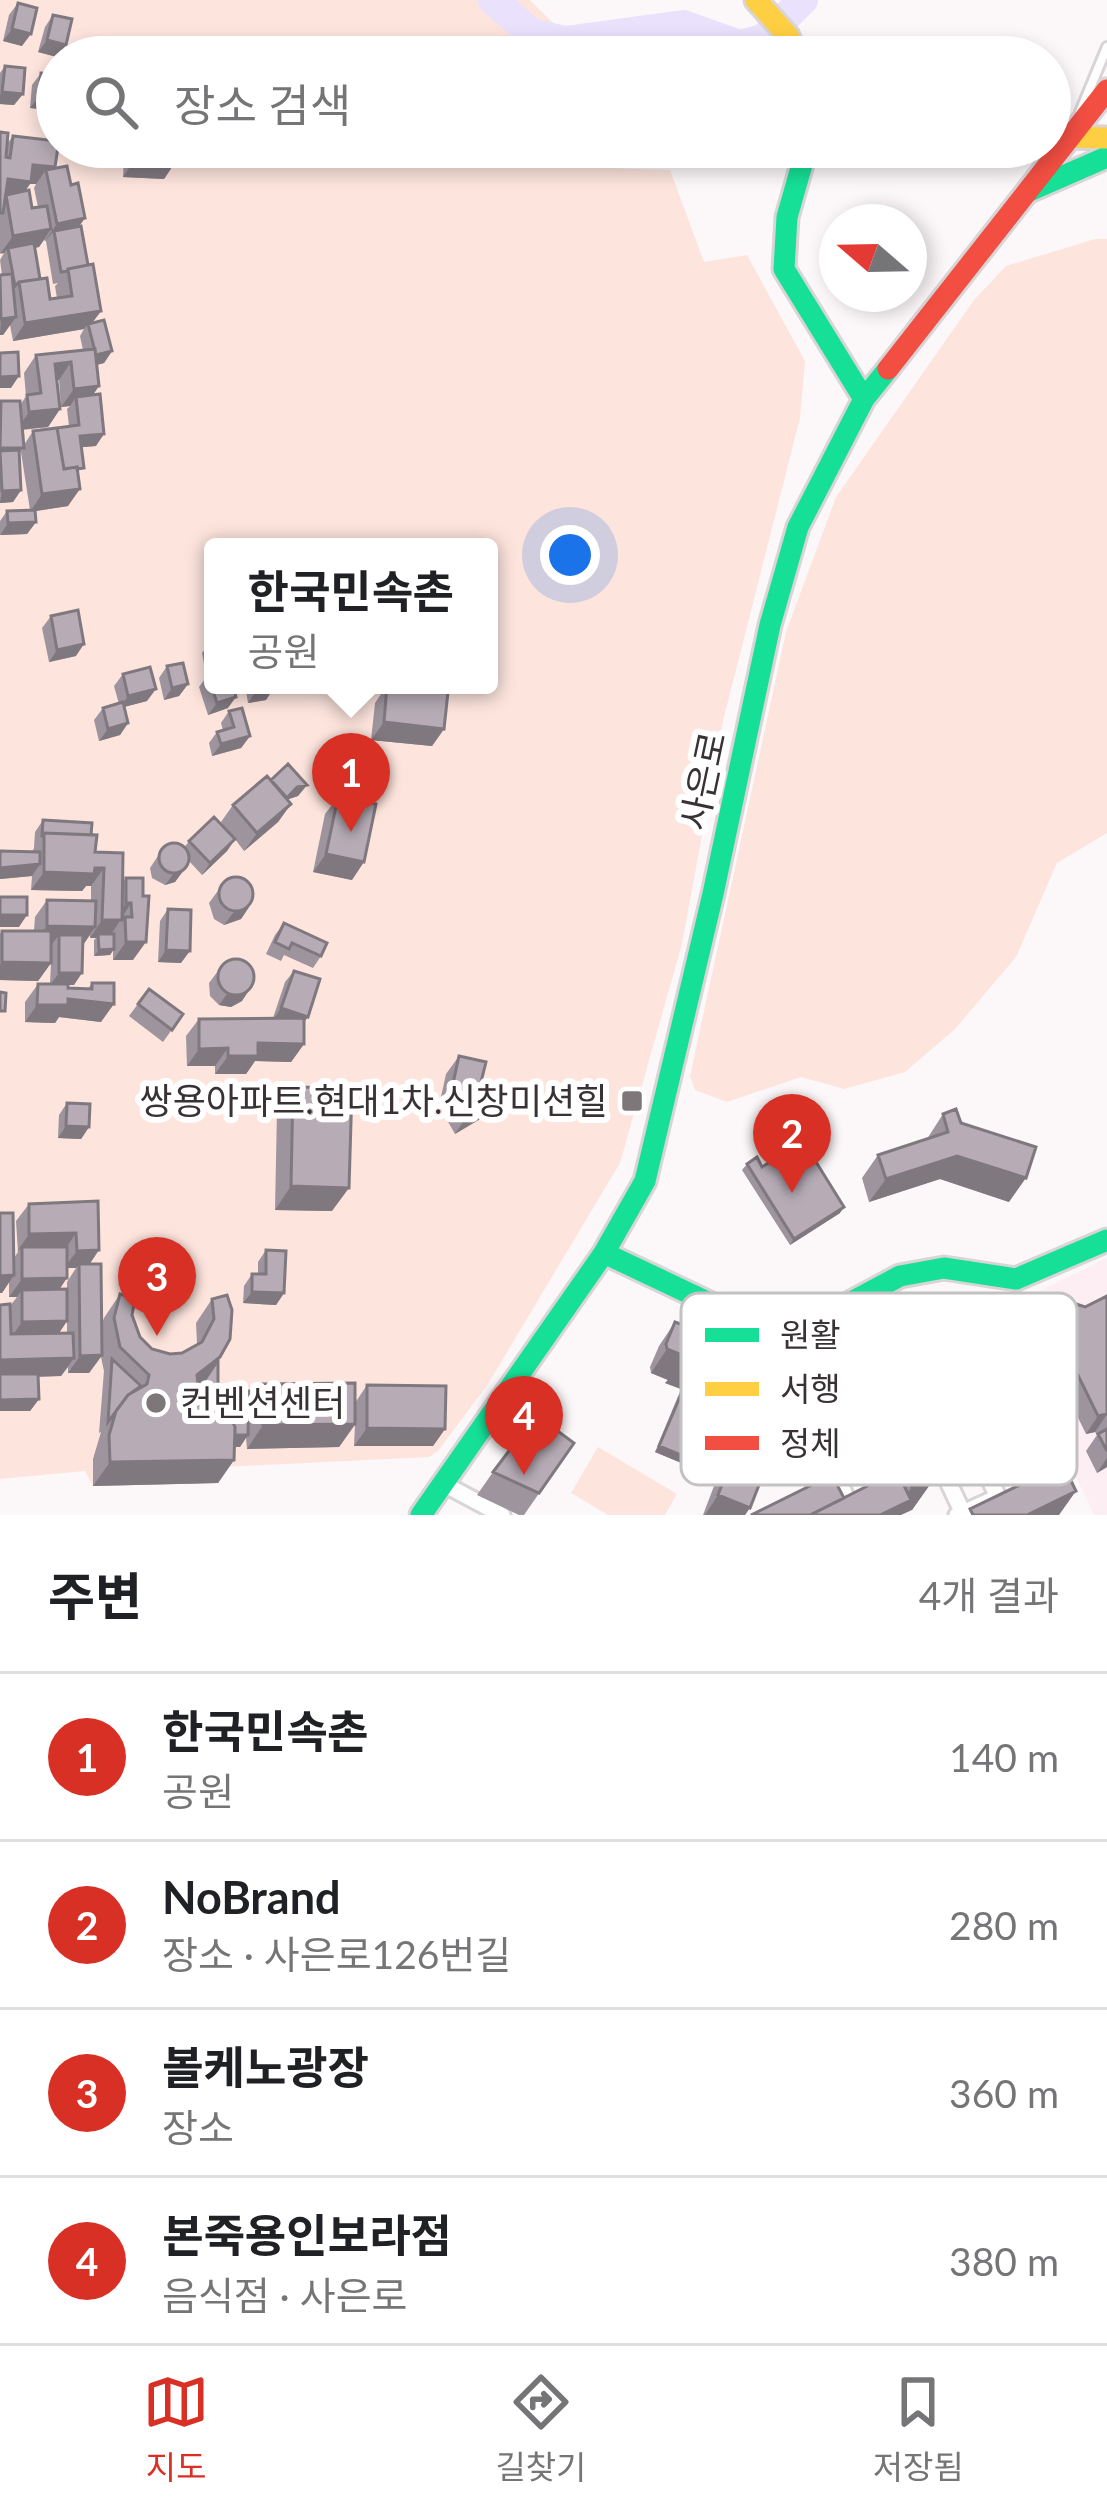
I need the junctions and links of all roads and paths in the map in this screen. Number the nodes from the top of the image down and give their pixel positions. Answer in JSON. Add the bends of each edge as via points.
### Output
{"nodes":[{"id":1,"x":755,"y":0,"type":"edge"},
{"id":2,"x":784,"y":36,"type":"edge"},
{"id":3,"x":1107,"y":47,"type":"edge"},
{"id":4,"x":1107,"y":90,"type":"edge"},
{"id":5,"x":1071,"y":132,"type":"edge"},
{"id":6,"x":1071,"y":135,"type":"edge"},
{"id":7,"x":1071,"y":137,"type":"edge"},
{"id":8,"x":1107,"y":138,"type":"edge"},
{"id":9,"x":1107,"y":157,"type":"edge"},
{"id":10,"x":801,"y":168,"type":"edge"},
{"id":11,"x":1045,"y":168,"type":"edge"},
{"id":12,"x":1028,"y":191,"type":"junction"},
{"id":13,"x":864,"y":399,"type":"junction"},
{"id":14,"x":1107,"y":1240,"type":"edge"},
{"id":15,"x":604,"y":1253,"type":"junction"},
{"id":16,"x":688,"y":1293,"type":"edge"},
{"id":17,"x":868,"y":1293,"type":"edge"},
{"id":18,"x":442,"y":1483,"type":"junction"},
{"id":19,"x":841,"y":1485,"type":"edge"},
{"id":20,"x":947,"y":1485,"type":"edge"},
{"id":21,"x":992,"y":1485,"type":"edge"},
{"id":22,"x":960,"y":1514,"type":"edge"},
{"id":23,"x":421,"y":1515,"type":"edge"},
{"id":24,"x":502,"y":1515,"type":"edge"},
{"id":25,"x":854,"y":1515,"type":"edge"}],
"edges":[{"from":1,"to":2,"type":"main road"},
{"from":3,"to":5,"type":"lane"},
{"from":4,"to":6,"type":"main road","name":"사은로"},
{"from":7,"to":8,"type":"main road"},
{"from":9,"to":12,"type":"main road"},
{"from":10,"to":13,"type":"main road","via":[[784,269]]},
{"from":11,"to":12,"type":"main road","name":"사은로"},
{"from":12,"to":13,"type":"main road","name":"사은로"},
{"from":13,"to":15,"type":"main road","name":"사은로","via":[[798,527],[645,1180]]},
{"from":14,"to":17,"type":"main road","via":[[1016,1279],[944,1268],[900,1276]]},
{"from":15,"to":16,"type":"main road"},
{"from":15,"to":18,"type":"main road","name":"사은로"},
{"from":18,"to":23,"type":"main road","name":"사은로"},
{"from":18,"to":24,"type":"street"},
{"from":19,"to":25,"type":"street"},
{"from":20,"to":22,"type":"street"},
{"from":21,"to":22,"type":"street","via":[[998,1497]]}]}
